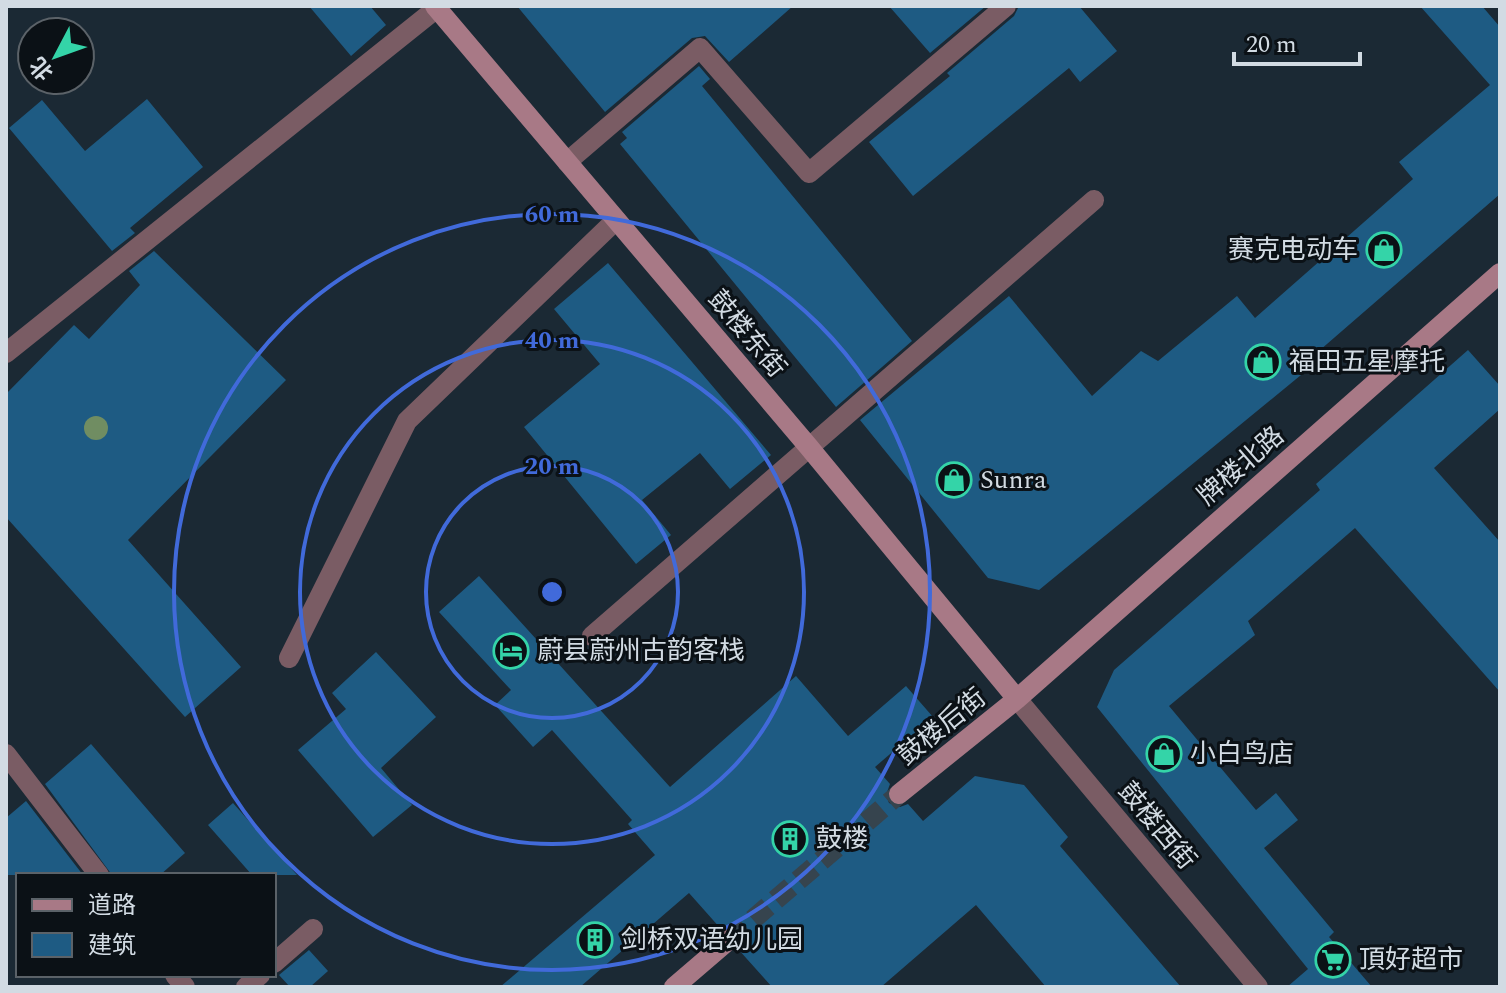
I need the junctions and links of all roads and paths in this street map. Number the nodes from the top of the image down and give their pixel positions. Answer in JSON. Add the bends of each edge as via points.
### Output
{"nodes":[{"id":1,"x":1006,"y":6,"type":"edge"},
{"id":2,"x":436,"y":7,"type":"edge"},
{"id":3,"x":567,"y":162,"type":"junction"},
{"id":4,"x":1094,"y":200,"type":"dead end"},
{"id":5,"x":616,"y":220,"type":"junction"},
{"id":6,"x":1500,"y":273,"type":"edge"},
{"id":7,"x":6,"y":353,"type":"edge"},
{"id":8,"x":808,"y":446,"type":"junction"},
{"id":9,"x":592,"y":636,"type":"dead end"},
{"id":10,"x":289,"y":658,"type":"dead end"},
{"id":11,"x":1017,"y":699,"type":"junction"},
{"id":12,"x":6,"y":754,"type":"edge"},
{"id":13,"x":899,"y":794,"type":"tunnel mouth"},
{"id":14,"x":97,"y":873,"type":"edge"},
{"id":15,"x":313,"y":929,"type":"dead end"},
{"id":16,"x":730,"y":939,"type":"tunnel mouth"},
{"id":17,"x":276,"y":961,"type":"edge"},
{"id":18,"x":674,"y":987,"type":"edge"},
{"id":19,"x":1258,"y":987,"type":"edge"}],
"edges":[{"from":1,"to":3,"type":"street","via":[[809,173],[700,48]]},
{"from":2,"to":3,"type":"main road","name":"鼓楼东街"},
{"from":2,"to":7,"type":"street"},
{"from":3,"to":5,"type":"main road","name":"鼓楼东街"},
{"from":4,"to":8,"type":"street"},
{"from":5,"to":8,"type":"main road","name":"鼓楼东街"},
{"from":5,"to":10,"type":"street","via":[[407,421]]},
{"from":6,"to":11,"type":"main road","name":"牌楼北路"},
{"from":8,"to":9,"type":"street"},
{"from":8,"to":11,"type":"main road","name":"鼓楼东街"},
{"from":11,"to":13,"type":"main road","name":"鼓楼后街"},
{"from":11,"to":19,"type":"street","name":"鼓楼西街"},
{"from":12,"to":14,"type":"street"},
{"from":15,"to":17,"type":"street"},
{"from":16,"to":18,"type":"main road"}]}
